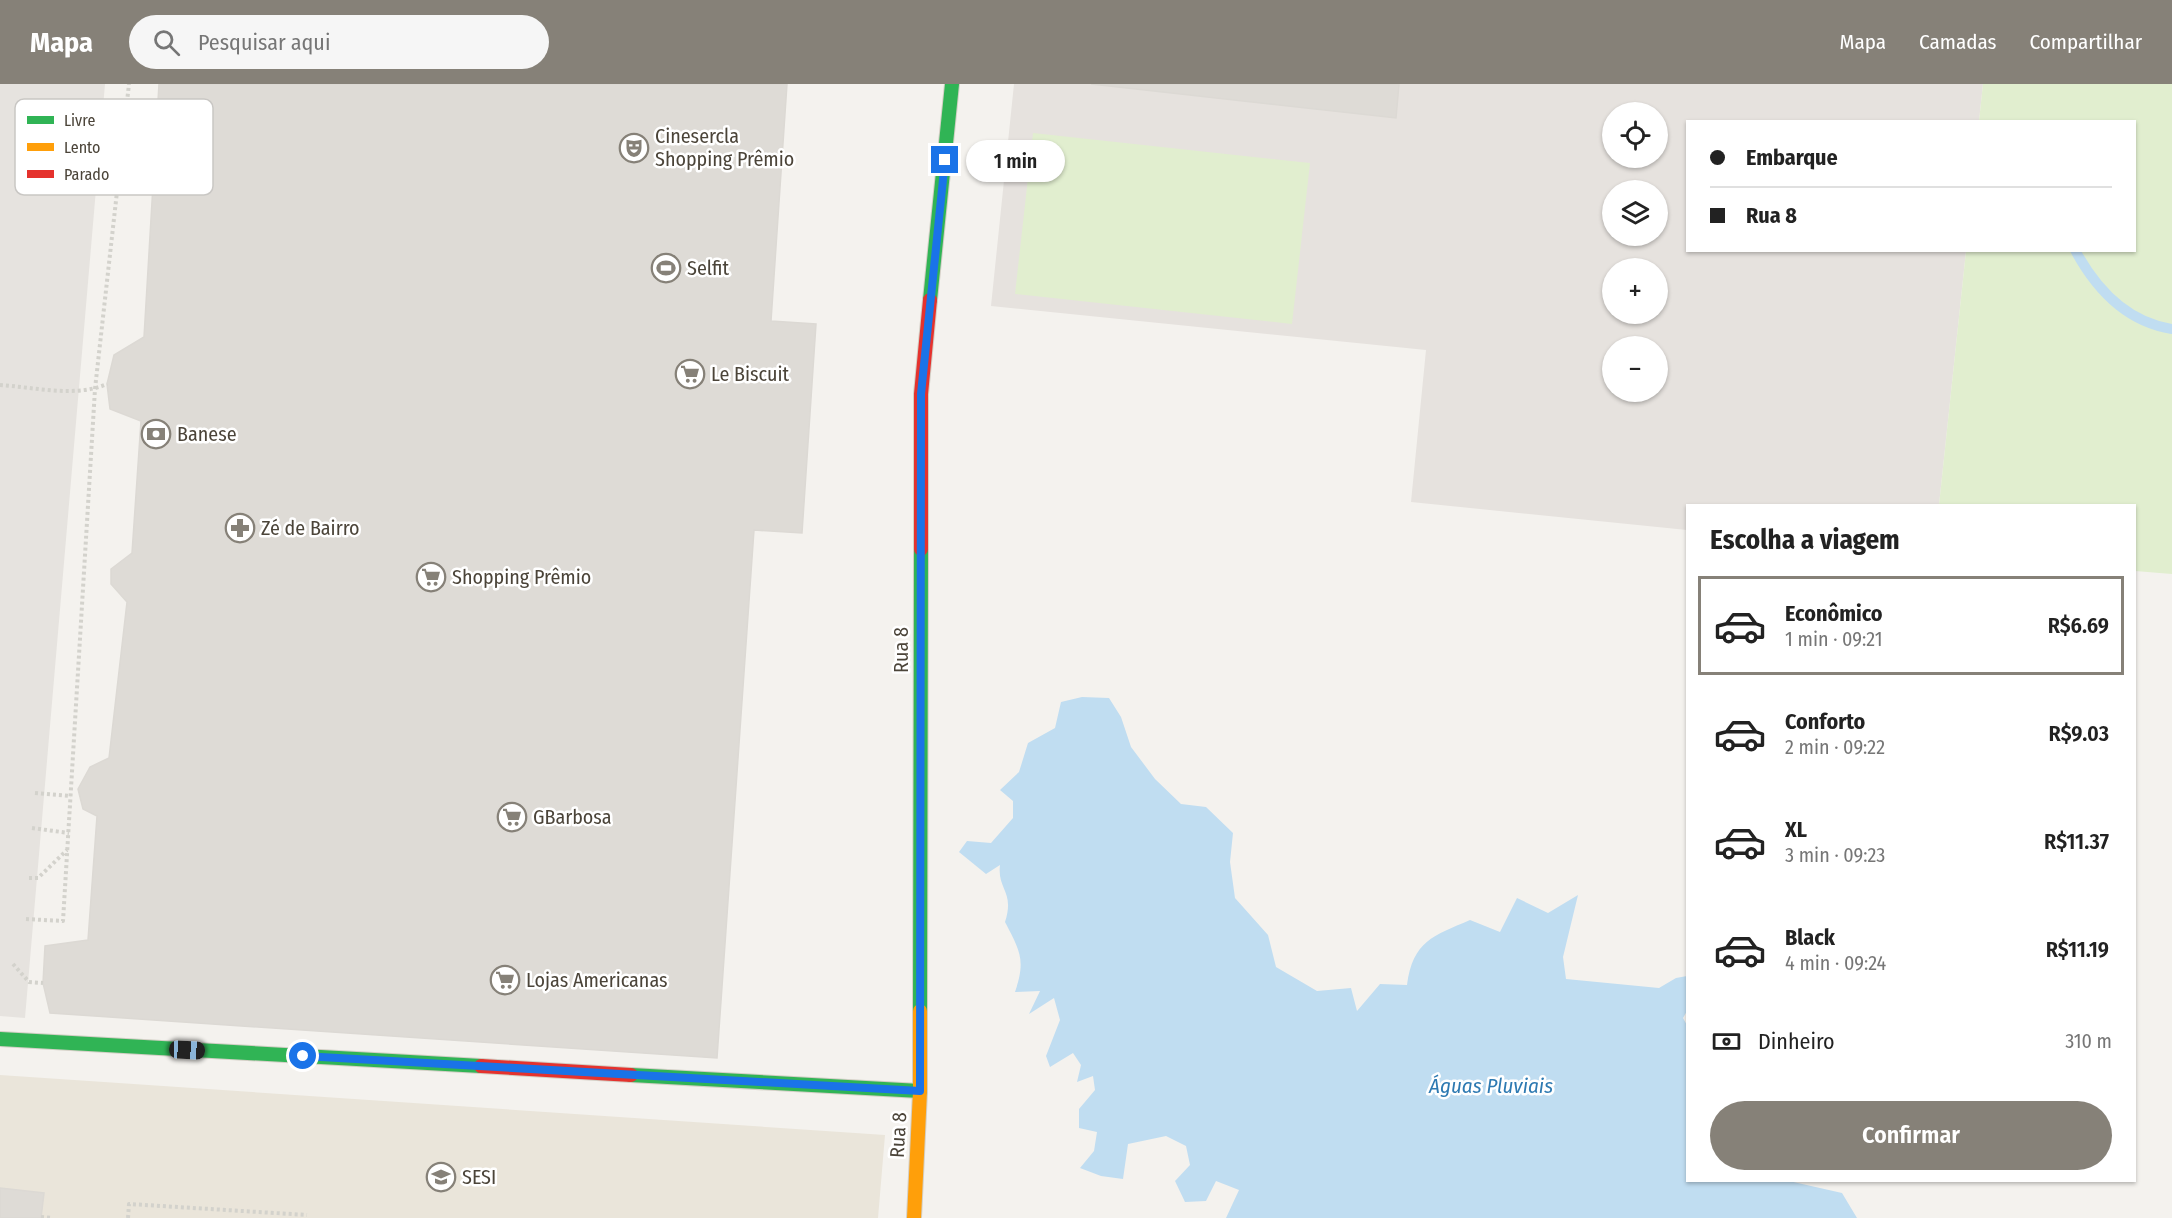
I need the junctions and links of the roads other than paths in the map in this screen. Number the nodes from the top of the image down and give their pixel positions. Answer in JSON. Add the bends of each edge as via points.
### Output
{"nodes":[{"id":1,"x":952,"y":84,"type":"edge"},
{"id":2,"x":0,"y":1039,"type":"edge"},
{"id":3,"x":920,"y":1091,"type":"junction"},
{"id":4,"x":914,"y":1218,"type":"edge"}],
"edges":[{"from":1,"to":3,"type":"street","name":"Rua 8","via":[[921,394]]},
{"from":2,"to":3,"type":"street"},
{"from":3,"to":4,"type":"street","name":"Rua 8"}]}
